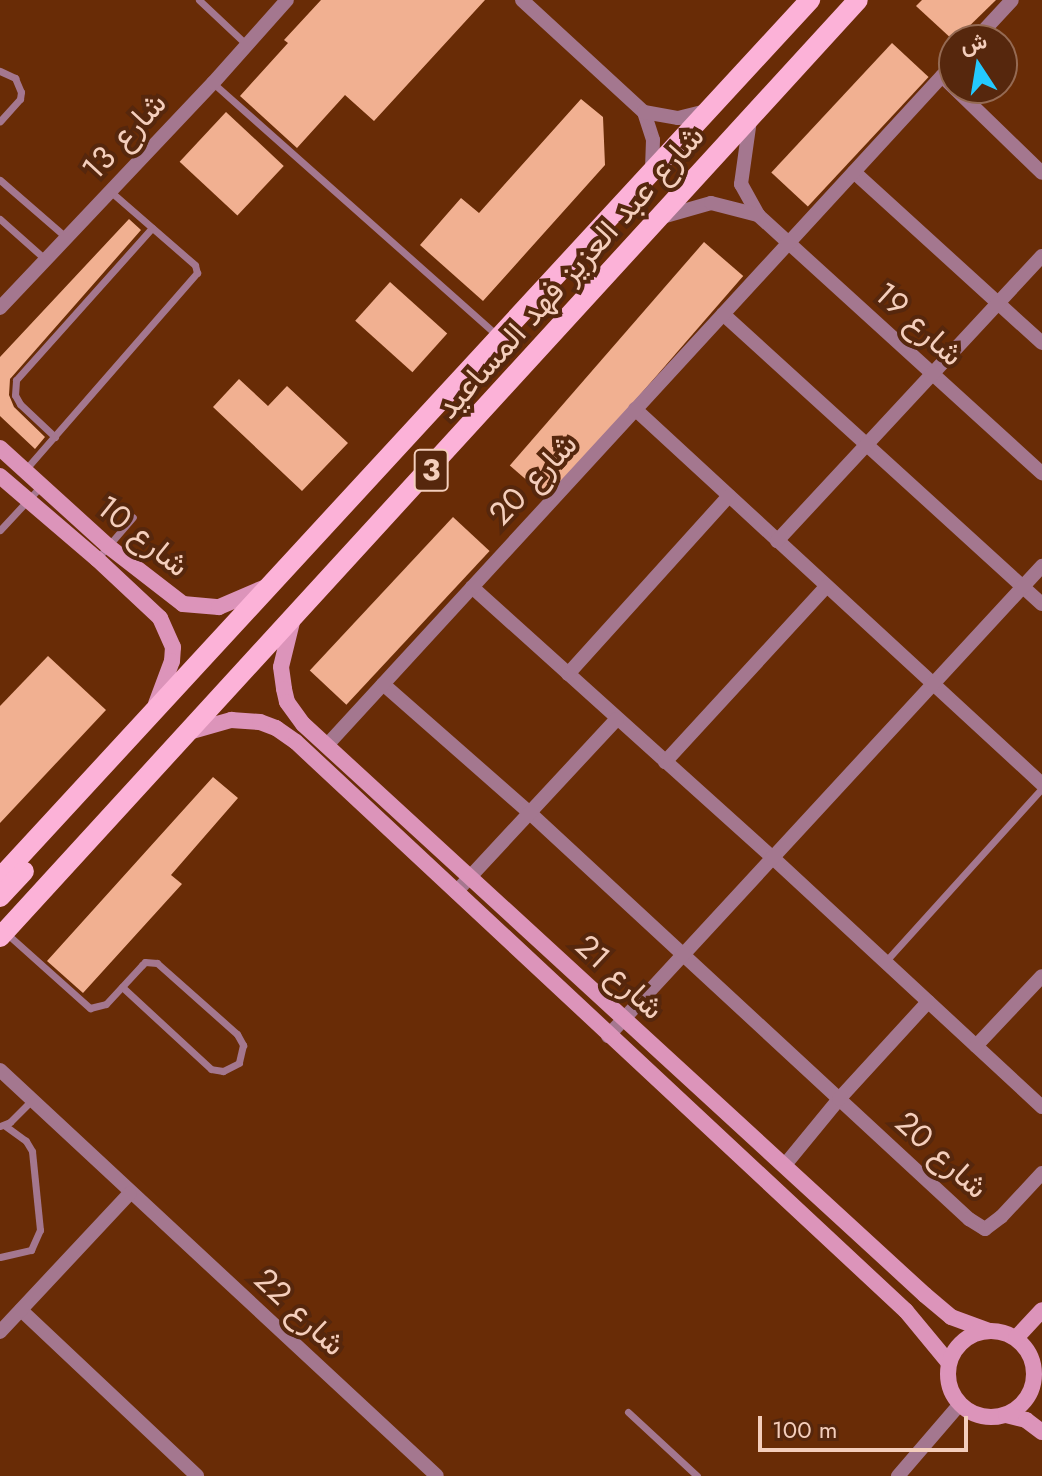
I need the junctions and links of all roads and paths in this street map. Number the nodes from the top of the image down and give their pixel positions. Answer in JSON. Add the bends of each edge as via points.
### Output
{"nodes":[{"id":1,"x":199,"y":0,"type":"edge"},
{"id":2,"x":287,"y":0,"type":"edge"},
{"id":3,"x":522,"y":0,"type":"edge"},
{"id":4,"x":810,"y":0,"type":"edge"},
{"id":5,"x":858,"y":0,"type":"edge"},
{"id":6,"x":1012,"y":0,"type":"edge"},
{"id":7,"x":990,"y":24,"type":"edge"},
{"id":8,"x":247,"y":45,"type":"junction"},
{"id":9,"x":0,"y":71,"type":"edge"},
{"id":10,"x":938,"y":80,"type":"edge"},
{"id":11,"x":213,"y":83,"type":"junction"},
{"id":12,"x":973,"y":104,"type":"edge"},
{"id":13,"x":709,"y":111,"type":"junction"},
{"id":14,"x":644,"y":112,"type":"junction"},
{"id":15,"x":751,"y":117,"type":"junction"},
{"id":16,"x":0,"y":121,"type":"edge"},
{"id":17,"x":1039,"y":164,"type":"edge"},
{"id":18,"x":854,"y":172,"type":"junction"},
{"id":19,"x":651,"y":174,"type":"junction"},
{"id":20,"x":0,"y":180,"type":"edge"},
{"id":21,"x":111,"y":192,"type":"junction"},
{"id":22,"x":758,"y":215,"type":"junction"},
{"id":23,"x":660,"y":217,"type":"junction"},
{"id":24,"x":0,"y":219,"type":"edge"},
{"id":25,"x":152,"y":228,"type":"junction"},
{"id":26,"x":67,"y":238,"type":"junction"},
{"id":27,"x":789,"y":243,"type":"junction"},
{"id":28,"x":1042,"y":256,"type":"edge"},
{"id":29,"x":46,"y":260,"type":"junction"},
{"id":30,"x":998,"y":303,"type":"junction"},
{"id":31,"x":0,"y":308,"type":"edge"},
{"id":32,"x":723,"y":314,"type":"junction"},
{"id":33,"x":500,"y":337,"type":"junction"},
{"id":34,"x":1042,"y":343,"type":"edge"},
{"id":35,"x":932,"y":374,"type":"junction"},
{"id":36,"x":635,"y":409,"type":"junction"},
{"id":37,"x":55,"y":437,"type":"junction"},
{"id":38,"x":866,"y":445,"type":"junction"},
{"id":39,"x":0,"y":448,"type":"edge"},
{"id":40,"x":25,"y":470,"type":"junction"},
{"id":41,"x":1042,"y":473,"type":"edge"},
{"id":42,"x":0,"y":476,"type":"edge"},
{"id":43,"x":41,"y":486,"type":"junction"},
{"id":44,"x":729,"y":496,"type":"junction"},
{"id":45,"x":29,"y":499,"type":"junction"},
{"id":46,"x":133,"y":517,"type":"dead end"},
{"id":47,"x":0,"y":530,"type":"edge"},
{"id":48,"x":777,"y":541,"type":"junction"},
{"id":49,"x":103,"y":552,"type":"junction"},
{"id":50,"x":1042,"y":566,"type":"edge"},
{"id":51,"x":271,"y":584,"type":"junction"},
{"id":52,"x":827,"y":586,"type":"junction"},
{"id":53,"x":1023,"y":586,"type":"junction"},
{"id":54,"x":472,"y":587,"type":"junction"},
{"id":55,"x":1042,"y":604,"type":"edge"},
{"id":56,"x":292,"y":622,"type":"junction"},
{"id":57,"x":568,"y":674,"type":"junction"},
{"id":58,"x":934,"y":683,"type":"junction"},
{"id":59,"x":383,"y":684,"type":"junction"},
{"id":60,"x":155,"y":707,"type":"junction"},
{"id":61,"x":617,"y":719,"type":"junction"},
{"id":62,"x":192,"y":731,"type":"junction"},
{"id":63,"x":328,"y":744,"type":"junction"},
{"id":64,"x":665,"y":762,"type":"junction"},
{"id":65,"x":86,"y":784,"type":"junction"},
{"id":66,"x":1042,"y":786,"type":"edge"},
{"id":67,"x":531,"y":814,"type":"junction"},
{"id":68,"x":772,"y":857,"type":"junction"},
{"id":69,"x":0,"y":878,"type":"edge"},
{"id":70,"x":471,"y":878,"type":"junction"},
{"id":71,"x":456,"y":892,"type":"junction"},
{"id":72,"x":0,"y":897,"type":"edge"},
{"id":73,"x":3,"y":934,"type":"edge"},
{"id":74,"x":682,"y":954,"type":"junction"},
{"id":75,"x":885,"y":962,"type":"junction"},
{"id":76,"x":1042,"y":976,"type":"edge"},
{"id":77,"x":122,"y":987,"type":"junction"},
{"id":78,"x":928,"y":1002,"type":"junction"},
{"id":79,"x":624,"y":1019,"type":"junction"},
{"id":80,"x":608,"y":1036,"type":"junction"},
{"id":81,"x":976,"y":1046,"type":"junction"},
{"id":82,"x":0,"y":1070,"type":"edge"},
{"id":83,"x":839,"y":1099,"type":"junction"},
{"id":84,"x":32,"y":1100,"type":"junction"},
{"id":85,"x":1042,"y":1107,"type":"edge"},
{"id":86,"x":2,"y":1125,"type":"edge"},
{"id":87,"x":784,"y":1166,"type":"junction"},
{"id":88,"x":1042,"y":1173,"type":"edge"},
{"id":89,"x":130,"y":1193,"type":"junction"},
{"id":90,"x":0,"y":1257,"type":"edge"},
{"id":91,"x":21,"y":1310,"type":"junction"},
{"id":92,"x":1042,"y":1310,"type":"edge"},
{"id":93,"x":989,"y":1331,"type":"junction"},
{"id":94,"x":0,"y":1332,"type":"edge"},
{"id":95,"x":1016,"y":1338,"type":"junction"},
{"id":96,"x":949,"y":1363,"type":"junction"},
{"id":97,"x":1038,"y":1388,"type":"edge"},
{"id":98,"x":960,"y":1404,"type":"junction"},
{"id":99,"x":628,"y":1412,"type":"dead end"},
{"id":100,"x":1006,"y":1415,"type":"junction"},
{"id":101,"x":1042,"y":1432,"type":"edge"},
{"id":102,"x":433,"y":1475,"type":"edge"},
{"id":103,"x":197,"y":1476,"type":"edge"},
{"id":104,"x":697,"y":1476,"type":"edge"},
{"id":105,"x":898,"y":1476,"type":"edge"}],
"edges":[{"from":1,"to":8,"type":"lane"},
{"from":2,"to":8,"type":"street","name":"شارع 13"},
{"from":3,"to":14,"type":"street"},
{"from":4,"to":13,"type":"main road","name":"شارع عبد العزيز فهد المساعيد","number":"3"},
{"from":5,"to":15,"type":"main road","name":"شارع عبد العزيز فهد المساعيد","number":"3"},
{"from":6,"to":7,"type":"street"},
{"from":8,"to":11,"type":"street","name":"شارع 13"},
{"from":9,"to":16,"type":"lane","via":[[15,78],[21,92]]},
{"from":10,"to":18,"type":"street","name":"شارع 20"},
{"from":11,"to":21,"type":"street","name":"شارع 13"},
{"from":11,"to":33,"type":"lane"},
{"from":12,"to":17,"type":"street"},
{"from":13,"to":14,"type":"street","via":[[678,118]]},
{"from":13,"to":19,"type":"main road","name":"شارع عبد العزيز فهد المساعيد","number":"3"},
{"from":14,"to":19,"type":"street","via":[[653,140]]},
{"from":15,"to":22,"type":"street","name":"شارع 19","via":[[741,184]]},
{"from":15,"to":23,"type":"main road","name":"شارع عبد العزيز فهد المساعيد","number":"3"},
{"from":18,"to":27,"type":"street","name":"شارع 20"},
{"from":18,"to":30,"type":"street"},
{"from":19,"to":33,"type":"main road","name":"شارع عبد العزيز فهد المساعيد","number":"3"},
{"from":20,"to":26,"type":"lane"},
{"from":21,"to":25,"type":"lane"},
{"from":21,"to":26,"type":"street","name":"شارع 13"},
{"from":22,"to":23,"type":"street","name":"شارع 19","via":[[711,203]]},
{"from":22,"to":27,"type":"street","name":"شارع 19"},
{"from":23,"to":56,"type":"main road","name":"شارع عبد العزيز فهد المساعيد","number":"3"},
{"from":24,"to":29,"type":"lane"},
{"from":25,"to":37,"type":"lane","via":[[16,380],[20,404]]},
{"from":25,"to":37,"type":"lane","via":[[195,265],[197,273]]},
{"from":26,"to":29,"type":"street","name":"شارع 13"},
{"from":27,"to":32,"type":"street","name":"شارع 20"},
{"from":27,"to":35,"type":"street","name":"شارع 19"},
{"from":28,"to":30,"type":"street"},
{"from":29,"to":31,"type":"street","name":"شارع 13"},
{"from":30,"to":34,"type":"street"},
{"from":30,"to":35,"type":"street"},
{"from":32,"to":36,"type":"street","name":"شارع 20"},
{"from":32,"to":38,"type":"street"},
{"from":33,"to":51,"type":"main road","name":"شارع عبد العزيز فهد المساعيد","number":"3"},
{"from":35,"to":38,"type":"street"},
{"from":35,"to":41,"type":"street","name":"شارع 19"},
{"from":36,"to":44,"type":"street"},
{"from":36,"to":54,"type":"street","name":"شارع 20"},
{"from":37,"to":40,"type":"lane"},
{"from":38,"to":48,"type":"street"},
{"from":38,"to":53,"type":"street"},
{"from":39,"to":40,"type":"street","name":"شارع 10"},
{"from":40,"to":43,"type":"street","name":"شارع 10"},
{"from":42,"to":45,"type":"street","name":"شارع 10"},
{"from":43,"to":45,"type":"lane"},
{"from":43,"to":49,"type":"street","name":"شارع 10"},
{"from":44,"to":48,"type":"street"},
{"from":44,"to":57,"type":"street"},
{"from":45,"to":47,"type":"lane"},
{"from":45,"to":49,"type":"street","name":"شارع 10"},
{"from":46,"to":49,"type":"lane"},
{"from":48,"to":52,"type":"street"},
{"from":49,"to":51,"type":"street","name":"شارع 10","via":[[195,607],[229,604]]},
{"from":49,"to":60,"type":"street","name":"شارع 10","via":[[170,637],[172,661]]},
{"from":50,"to":53,"type":"street"},
{"from":51,"to":60,"type":"main road","name":"شارع عبد العزيز فهد المساعيد","number":"3"},
{"from":52,"to":58,"type":"street"},
{"from":52,"to":64,"type":"street"},
{"from":53,"to":55,"type":"street"},
{"from":53,"to":58,"type":"street"},
{"from":54,"to":57,"type":"street"},
{"from":54,"to":59,"type":"street","name":"شارع 20"},
{"from":56,"to":62,"type":"main road","name":"شارع عبد العزيز فهد المساعيد","number":"3"},
{"from":56,"to":63,"type":"street","name":"شارع 21","via":[[281,667],[287,702]]},
{"from":57,"to":61,"type":"street"},
{"from":58,"to":66,"type":"street"},
{"from":58,"to":68,"type":"street"},
{"from":59,"to":63,"type":"street","name":"شارع 20"},
{"from":59,"to":67,"type":"street","name":"شارع 20"},
{"from":60,"to":65,"type":"main road","name":"شارع عبد العزيز فهد المساعيد","number":"3"},
{"from":61,"to":64,"type":"street"},
{"from":61,"to":67,"type":"street"},
{"from":62,"to":71,"type":"street","name":"شارع 21","via":[[231,720],[276,728]]},
{"from":62,"to":73,"type":"main road","name":"شارع عبد العزيز فهد المساعيد","number":"3"},
{"from":63,"to":70,"type":"street","name":"شارع 21"},
{"from":64,"to":68,"type":"street"},
{"from":65,"to":69,"type":"main road","name":"شارع عبد العزيز فهد المساعيد","number":"3"},
{"from":65,"to":72,"type":"main road","via":[[74,817]]},
{"from":66,"to":75,"type":"lane"},
{"from":67,"to":70,"type":"street"},
{"from":67,"to":74,"type":"street","name":"شارع 20"},
{"from":68,"to":74,"type":"street"},
{"from":68,"to":75,"type":"street"},
{"from":70,"to":71,"type":"street"},
{"from":70,"to":79,"type":"street","name":"شارع 21"},
{"from":71,"to":80,"type":"street","name":"شارع 21"},
{"from":73,"to":77,"type":"lane","via":[[90,1008],[101,1008]]},
{"from":74,"to":79,"type":"street"},
{"from":74,"to":83,"type":"street","name":"شارع 20"},
{"from":75,"to":78,"type":"street"},
{"from":76,"to":81,"type":"street"},
{"from":77,"to":77,"type":"lane","via":[[145,962],[157,963],[237,1034],[243,1045],[239,1063],[223,1071],[211,1069]]},
{"from":78,"to":81,"type":"street"},
{"from":78,"to":83,"type":"street"},
{"from":79,"to":80,"type":"street"},
{"from":79,"to":87,"type":"street","name":"شارع 21"},
{"from":80,"to":96,"type":"street","name":"شارع 21","via":[[906,1311]]},
{"from":81,"to":85,"type":"street"},
{"from":82,"to":84,"type":"street","name":"شارع 22"},
{"from":83,"to":87,"type":"street"},
{"from":83,"to":88,"type":"street","name":"شارع 20","via":[[985,1229]]},
{"from":84,"to":86,"type":"lane"},
{"from":84,"to":89,"type":"street","name":"شارع 22"},
{"from":86,"to":90,"type":"lane","via":[[32,1151],[40,1230],[31,1250]]},
{"from":87,"to":93,"type":"street","name":"شارع 21","via":[[951,1317]]},
{"from":89,"to":91,"type":"street"},
{"from":89,"to":102,"type":"street","name":"شارع 22"},
{"from":91,"to":94,"type":"street"},
{"from":91,"to":103,"type":"street"},
{"from":92,"to":95,"type":"street"},
{"from":93,"to":95,"type":"street"},
{"from":93,"to":96,"type":"street","via":[[961,1342]]},
{"from":95,"to":97,"type":"street","via":[[1032,1358]]},
{"from":96,"to":98,"type":"street","via":[[949,1386]]},
{"from":97,"to":100,"type":"street"},
{"from":98,"to":100,"type":"street","via":[[985,1417]]},
{"from":98,"to":105,"type":"street"},
{"from":99,"to":104,"type":"lane"},
{"from":100,"to":101,"type":"street","via":[[1026,1420]]}]}
